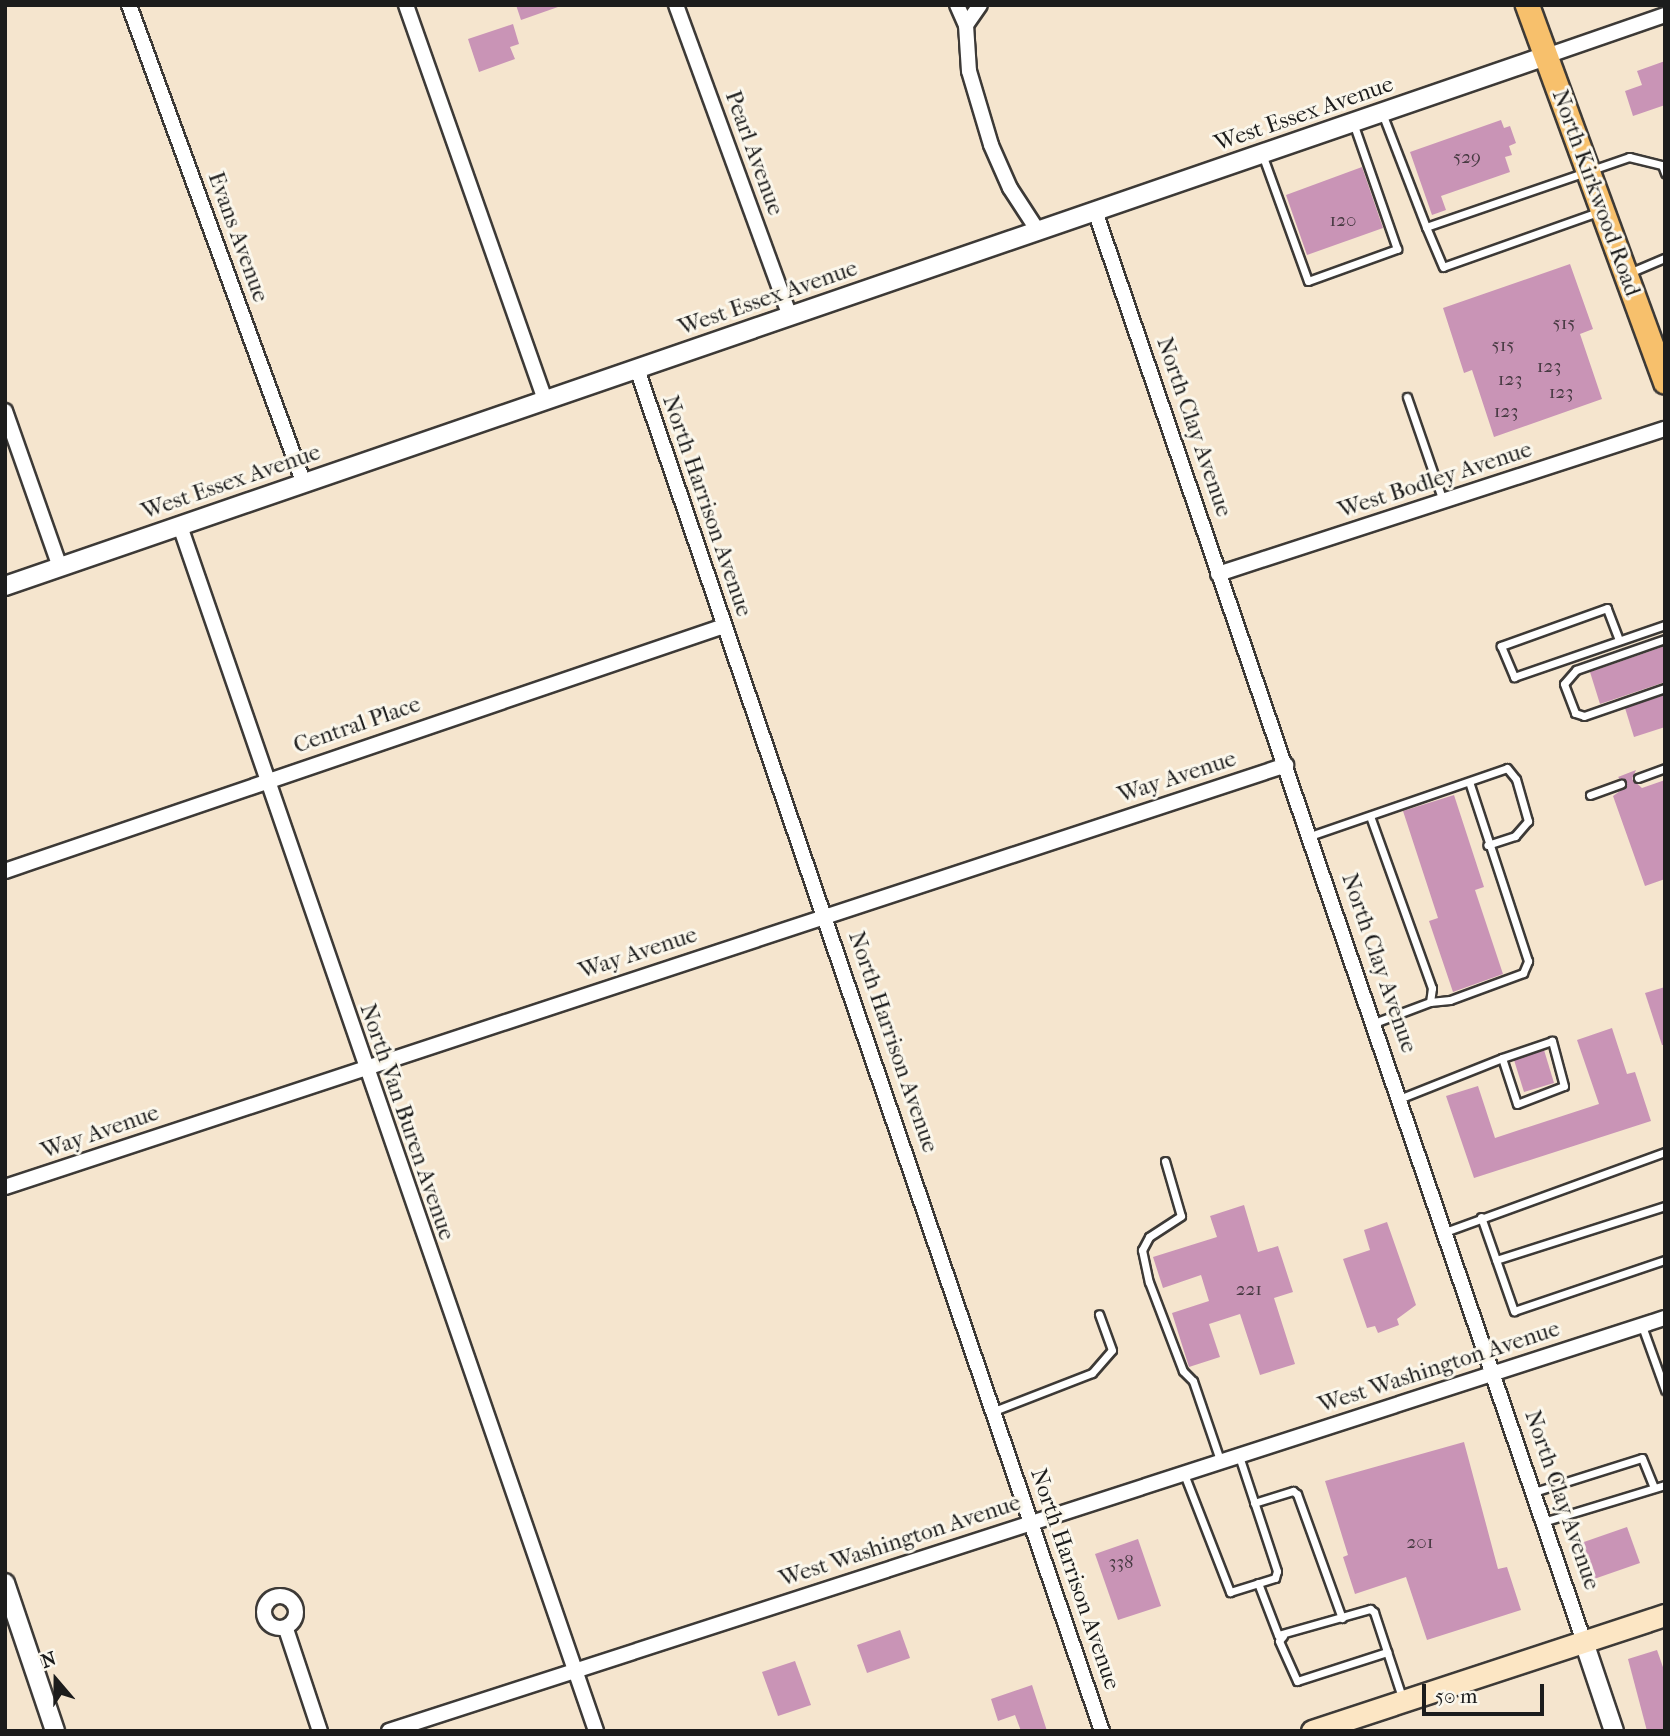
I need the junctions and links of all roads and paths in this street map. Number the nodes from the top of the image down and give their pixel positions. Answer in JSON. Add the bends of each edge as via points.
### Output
{"nodes":[{"id":1,"x":130,"y":5,"type":"edge"},
{"id":2,"x":406,"y":5,"type":"edge"},
{"id":3,"x":676,"y":5,"type":"edge"},
{"id":4,"x":957,"y":5,"type":"edge"},
{"id":5,"x":980,"y":5,"type":"edge"},
{"id":6,"x":1527,"y":5,"type":"edge"},
{"id":7,"x":1665,"y":15,"type":"edge"},
{"id":8,"x":966,"y":25,"type":"junction"},
{"id":9,"x":1546,"y":56,"type":"junction"},
{"id":10,"x":1382,"y":113,"type":"junction"},
{"id":11,"x":1353,"y":123,"type":"junction"},
{"id":12,"x":1262,"y":154,"type":"junction"},
{"id":13,"x":1589,"y":172,"type":"junction"},
{"id":14,"x":1665,"y":173,"type":"edge"},
{"id":15,"x":1602,"y":210,"type":"junction"},
{"id":16,"x":1096,"y":212,"type":"junction"},
{"id":17,"x":1426,"y":227,"type":"junction"},
{"id":18,"x":1038,"y":231,"type":"junction"},
{"id":19,"x":1665,"y":258,"type":"edge"},
{"id":20,"x":1625,"y":274,"type":"junction"},
{"id":21,"x":790,"y":316,"type":"junction"},
{"id":22,"x":637,"y":369,"type":"junction"},
{"id":23,"x":1665,"y":382,"type":"edge"},
{"id":24,"x":1407,"y":397,"type":"dead end"},
{"id":25,"x":545,"y":400,"type":"junction"},
{"id":26,"x":5,"y":411,"type":"edge"},
{"id":27,"x":1665,"y":429,"type":"edge"},
{"id":28,"x":304,"y":484,"type":"junction"},
{"id":29,"x":1443,"y":501,"type":"junction"},
{"id":30,"x":180,"y":526,"type":"junction"},
{"id":31,"x":60,"y":567,"type":"junction"},
{"id":32,"x":1218,"y":574,"type":"junction"},
{"id":33,"x":5,"y":586,"type":"edge"},
{"id":34,"x":1665,"y":625,"type":"edge"},
{"id":35,"x":724,"y":626,"type":"junction"},
{"id":36,"x":1665,"y":639,"type":"edge"},
{"id":37,"x":1619,"y":640,"type":"junction"},
{"id":38,"x":1665,"y":688,"type":"edge"},
{"id":39,"x":1286,"y":765,"type":"junction"},
{"id":40,"x":1665,"y":768,"type":"edge"},
{"id":41,"x":1638,"y":778,"type":"dead end"},
{"id":42,"x":264,"y":780,"type":"junction"},
{"id":43,"x":1469,"y":782,"type":"junction"},
{"id":44,"x":1621,"y":784,"type":"dead end"},
{"id":45,"x":1590,"y":795,"type":"dead end"},
{"id":46,"x":1370,"y":816,"type":"junction"},
{"id":47,"x":1310,"y":836,"type":"junction"},
{"id":48,"x":1487,"y":845,"type":"junction"},
{"id":49,"x":5,"y":871,"type":"edge"},
{"id":50,"x":826,"y":915,"type":"junction"},
{"id":51,"x":1430,"y":1002,"type":"junction"},
{"id":52,"x":1374,"y":1023,"type":"junction"},
{"id":53,"x":1502,"y":1058,"type":"junction"},
{"id":54,"x":364,"y":1067,"type":"junction"},
{"id":55,"x":1399,"y":1099,"type":"junction"},
{"id":56,"x":1665,"y":1152,"type":"edge"},
{"id":57,"x":1165,"y":1161,"type":"dead end"},
{"id":58,"x":5,"y":1187,"type":"edge"},
{"id":59,"x":1665,"y":1206,"type":"edge"},
{"id":60,"x":1481,"y":1217,"type":"junction"},
{"id":61,"x":1445,"y":1232,"type":"junction"},
{"id":62,"x":1496,"y":1260,"type":"junction"},
{"id":63,"x":1665,"y":1260,"type":"edge"},
{"id":64,"x":1099,"y":1314,"type":"dead end"},
{"id":65,"x":1665,"y":1318,"type":"edge"},
{"id":66,"x":1642,"y":1325,"type":"junction"},
{"id":67,"x":1494,"y":1374,"type":"junction"},
{"id":68,"x":1665,"y":1390,"type":"edge"},
{"id":69,"x":994,"y":1411,"type":"junction"},
{"id":70,"x":1239,"y":1454,"type":"junction"},
{"id":71,"x":1220,"y":1460,"type":"junction"},
{"id":72,"x":1183,"y":1473,"type":"junction"},
{"id":73,"x":1665,"y":1485,"type":"edge"},
{"id":74,"x":1654,"y":1488,"type":"junction"},
{"id":75,"x":1533,"y":1492,"type":"junction"},
{"id":76,"x":1254,"y":1503,"type":"junction"},
{"id":77,"x":1032,"y":1521,"type":"junction"},
{"id":78,"x":1543,"y":1521,"type":"junction"},
{"id":79,"x":5,"y":1583,"type":"edge"},
{"id":80,"x":1258,"y":1583,"type":"junction"},
{"id":81,"x":1665,"y":1615,"type":"edge"},
{"id":82,"x":1342,"y":1618,"type":"junction"},
{"id":83,"x":286,"y":1629,"type":"dead end"},
{"id":84,"x":1283,"y":1636,"type":"junction"},
{"id":85,"x":1584,"y":1642,"type":"junction"},
{"id":86,"x":1387,"y":1652,"type":"junction"},
{"id":87,"x":576,"y":1670,"type":"junction"},
{"id":88,"x":1404,"y":1701,"type":"junction"},
{"id":89,"x":55,"y":1731,"type":"edge"},
{"id":90,"x":320,"y":1731,"type":"edge"},
{"id":91,"x":389,"y":1731,"type":"edge"},
{"id":92,"x":596,"y":1731,"type":"edge"},
{"id":93,"x":1102,"y":1731,"type":"edge"},
{"id":94,"x":1312,"y":1731,"type":"edge"},
{"id":95,"x":1614,"y":1731,"type":"edge"}],
"edges":[{"from":1,"to":28,"type":"street","name":"Evans Avenue"},
{"from":2,"to":25,"type":"street"},
{"from":3,"to":21,"type":"street","name":"Pearl Avenue"},
{"from":4,"to":8,"type":"street"},
{"from":5,"to":8,"type":"street"},
{"from":6,"to":9,"type":"main road","name":"North Kirkwood Road"},
{"from":7,"to":9,"type":"street"},
{"from":8,"to":18,"type":"street","via":[[969,71],[991,145],[1010,188]]},
{"from":9,"to":10,"type":"street","name":"West Essex Avenue"},
{"from":9,"to":13,"type":"main road","name":"North Kirkwood Road"},
{"from":10,"to":11,"type":"street","name":"West Essex Avenue"},
{"from":10,"to":17,"type":"lane"},
{"from":11,"to":12,"type":"street","name":"West Essex Avenue"},
{"from":11,"to":12,"type":"lane","via":[[1397,249],[1307,281]]},
{"from":12,"to":16,"type":"street","name":"West Essex Avenue"},
{"from":13,"to":14,"type":"lane","via":[[1629,157],[1662,165]]},
{"from":13,"to":15,"type":"main road","name":"North Kirkwood Road"},
{"from":13,"to":17,"type":"lane"},
{"from":15,"to":17,"type":"lane","via":[[1443,267]]},
{"from":15,"to":20,"type":"main road","name":"North Kirkwood Road"},
{"from":16,"to":18,"type":"street","name":"West Essex Avenue"},
{"from":16,"to":32,"type":"street","name":"North Clay Avenue"},
{"from":18,"to":21,"type":"street","name":"West Essex Avenue"},
{"from":19,"to":20,"type":"lane"},
{"from":20,"to":23,"type":"main road","name":"North Kirkwood Road"},
{"from":21,"to":22,"type":"street","name":"West Essex Avenue"},
{"from":22,"to":25,"type":"street","name":"West Essex Avenue"},
{"from":22,"to":35,"type":"street","name":"North Harrison Avenue"},
{"from":24,"to":29,"type":"lane"},
{"from":25,"to":28,"type":"street","name":"West Essex Avenue"},
{"from":26,"to":31,"type":"street"},
{"from":27,"to":29,"type":"street","name":"West Bodley Avenue"},
{"from":28,"to":30,"type":"street","name":"West Essex Avenue"},
{"from":29,"to":32,"type":"street","name":"West Bodley Avenue"},
{"from":30,"to":31,"type":"street","name":"West Essex Avenue"},
{"from":30,"to":42,"type":"street","name":"North Van Buren Avenue"},
{"from":31,"to":33,"type":"street","name":"West Essex Avenue"},
{"from":32,"to":39,"type":"street","name":"North Clay Avenue"},
{"from":34,"to":37,"type":"lane"},
{"from":35,"to":42,"type":"street","name":"Central Place"},
{"from":35,"to":50,"type":"street","name":"North Harrison Avenue"},
{"from":36,"to":38,"type":"lane","via":[[1576,670],[1564,684],[1575,713],[1584,716]]},
{"from":37,"to":37,"type":"lane","via":[[1607,608],[1501,646],[1514,677]]},
{"from":39,"to":47,"type":"street","name":"North Clay Avenue"},
{"from":39,"to":50,"type":"street","name":"Way Avenue"},
{"from":40,"to":41,"type":"lane"},
{"from":42,"to":49,"type":"street","name":"Central Place"},
{"from":42,"to":54,"type":"street","name":"North Van Buren Avenue"},
{"from":43,"to":46,"type":"lane"},
{"from":43,"to":48,"type":"lane"},
{"from":43,"to":48,"type":"lane","via":[[1507,768],[1516,779],[1528,821],[1515,836]]},
{"from":44,"to":45,"type":"lane"},
{"from":46,"to":47,"type":"lane"},
{"from":46,"to":51,"type":"lane","via":[[1432,988]]},
{"from":47,"to":52,"type":"street","name":"North Clay Avenue"},
{"from":48,"to":51,"type":"lane","via":[[1528,961],[1523,973],[1450,1000]]},
{"from":50,"to":54,"type":"street","name":"Way Avenue"},
{"from":50,"to":69,"type":"street","name":"North Harrison Avenue"},
{"from":51,"to":52,"type":"lane"},
{"from":52,"to":55,"type":"street","name":"North Clay Avenue"},
{"from":53,"to":53,"type":"lane","via":[[1517,1104],[1564,1086],[1552,1041]]},
{"from":53,"to":55,"type":"lane"},
{"from":54,"to":58,"type":"street","name":"Way Avenue"},
{"from":54,"to":87,"type":"street","name":"North Van Buren Avenue"},
{"from":55,"to":61,"type":"street","name":"North Clay Avenue"},
{"from":56,"to":60,"type":"lane"},
{"from":57,"to":71,"type":"lane","via":[[1181,1216],[1149,1237],[1142,1250],[1149,1282],[1183,1371],[1193,1381]]},
{"from":59,"to":62,"type":"lane"},
{"from":60,"to":61,"type":"lane"},
{"from":60,"to":62,"type":"lane"},
{"from":61,"to":67,"type":"street","name":"North Clay Avenue"},
{"from":62,"to":63,"type":"lane","via":[[1514,1311]]},
{"from":64,"to":69,"type":"lane","via":[[1112,1350],[1092,1373]]},
{"from":65,"to":66,"type":"street","name":"West Washington Avenue"},
{"from":66,"to":67,"type":"street","name":"West Washington Avenue"},
{"from":66,"to":68,"type":"lane"},
{"from":67,"to":70,"type":"street","name":"West Washington Avenue"},
{"from":67,"to":75,"type":"street","name":"North Clay Avenue"},
{"from":69,"to":77,"type":"street","name":"North Harrison Avenue"},
{"from":70,"to":71,"type":"street","name":"West Washington Avenue"},
{"from":70,"to":76,"type":"lane"},
{"from":71,"to":72,"type":"street","name":"West Washington Avenue"},
{"from":72,"to":77,"type":"street","name":"West Washington Avenue"},
{"from":72,"to":80,"type":"lane","via":[[1227,1589],[1230,1592]]},
{"from":73,"to":74,"type":"lane"},
{"from":74,"to":75,"type":"lane","via":[[1642,1458]]},
{"from":74,"to":78,"type":"lane"},
{"from":75,"to":78,"type":"street","name":"North Clay Avenue"},
{"from":76,"to":80,"type":"lane","via":[[1277,1571],[1275,1578]]},
{"from":76,"to":82,"type":"lane","via":[[1293,1491],[1297,1494]]},
{"from":77,"to":87,"type":"street","name":"West Washington Avenue"},
{"from":77,"to":93,"type":"street","name":"North Harrison Avenue"},
{"from":78,"to":85,"type":"street","name":"North Clay Avenue"},
{"from":79,"to":89,"type":"street"},
{"from":80,"to":84,"type":"lane","via":[[1278,1635]]},
{"from":81,"to":85,"type":"main road"},
{"from":82,"to":84,"type":"lane"},
{"from":82,"to":86,"type":"lane","via":[[1370,1609]]},
{"from":83,"to":90,"type":"street"},
{"from":84,"to":86,"type":"lane","via":[[1279,1641],[1297,1681]]},
{"from":85,"to":88,"type":"main road"},
{"from":85,"to":95,"type":"street","name":"North Clay Avenue"},
{"from":86,"to":88,"type":"lane"},
{"from":87,"to":91,"type":"street","name":"West Washington Avenue"},
{"from":87,"to":92,"type":"street","name":"North Van Buren Avenue"},
{"from":88,"to":94,"type":"main road"}]}
